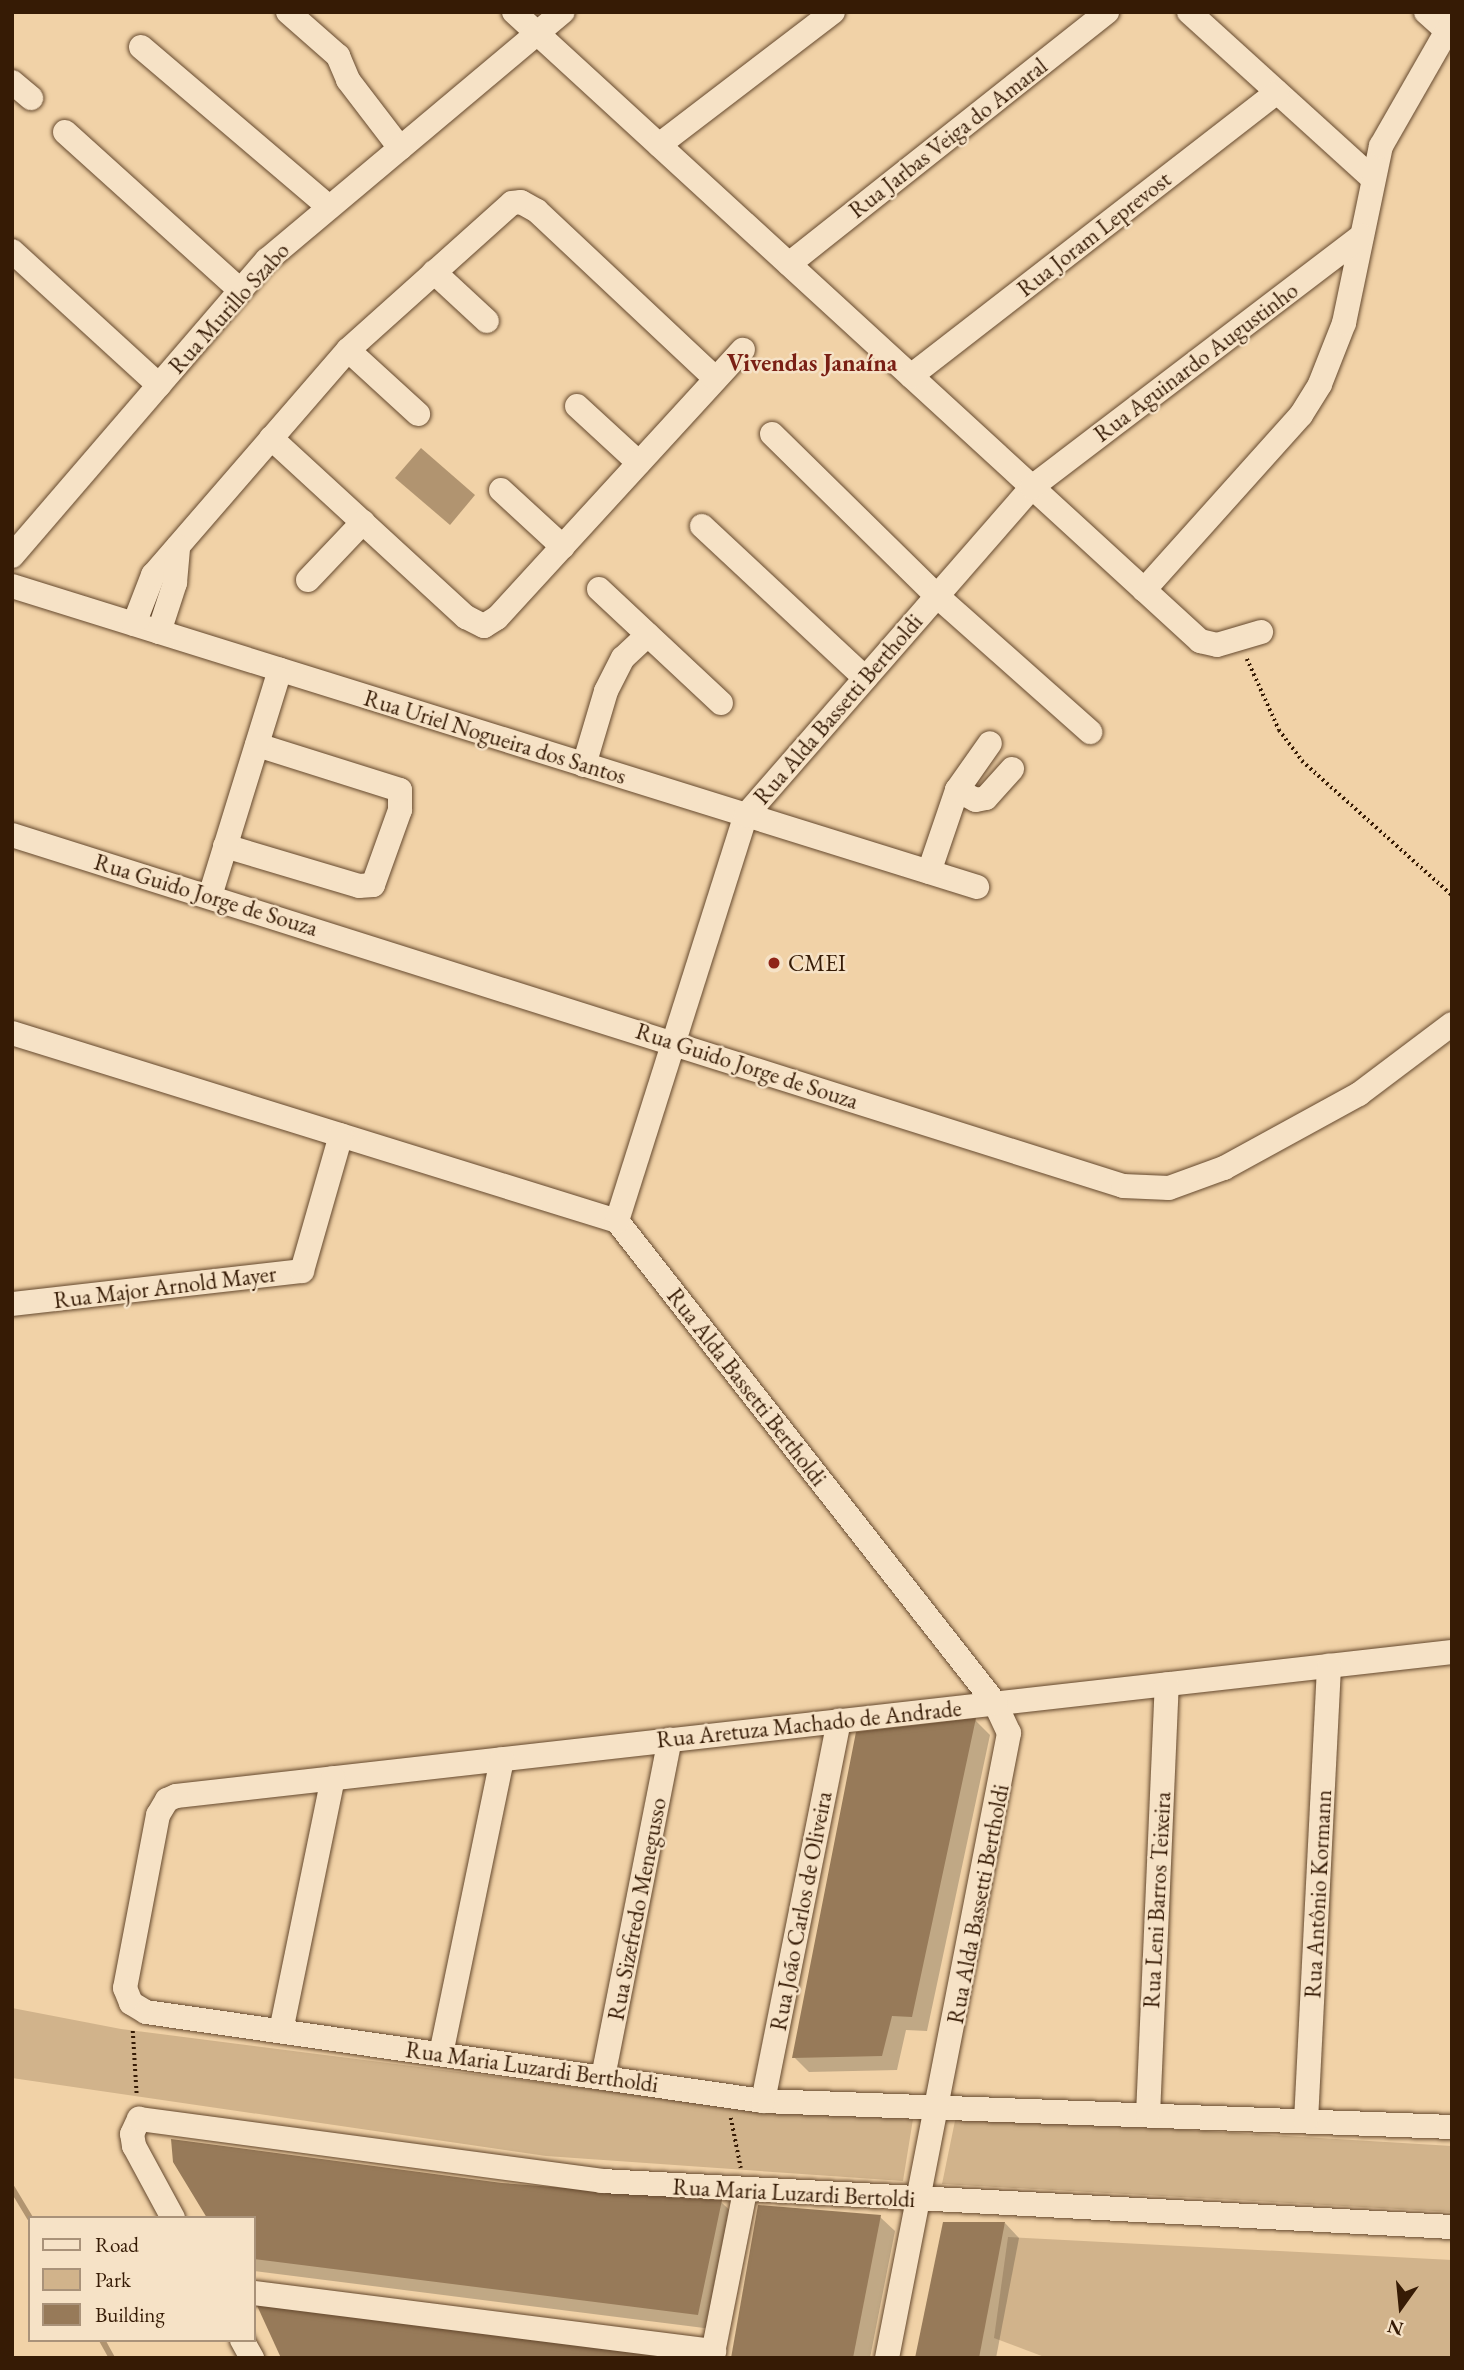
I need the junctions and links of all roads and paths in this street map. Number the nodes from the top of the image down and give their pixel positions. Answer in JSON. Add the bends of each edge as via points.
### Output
{"nodes":[{"id":1,"x":288,"y":12,"type":"edge"},
{"id":2,"x":514,"y":12,"type":"edge"},
{"id":3,"x":563,"y":12,"type":"edge"},
{"id":4,"x":833,"y":12,"type":"edge"},
{"id":5,"x":1107,"y":12,"type":"edge"},
{"id":6,"x":1189,"y":12,"type":"edge"},
{"id":7,"x":1426,"y":12,"type":"edge"},
{"id":8,"x":1449,"y":26,"type":"edge"},
{"id":9,"x":537,"y":33,"type":"junction"},
{"id":10,"x":141,"y":47,"type":"dead end"},
{"id":11,"x":12,"y":82,"type":"edge"},
{"id":12,"x":1277,"y":92,"type":"junction"},
{"id":13,"x":32,"y":98,"type":"dead end"},
{"id":14,"x":65,"y":132,"type":"dead end"},
{"id":15,"x":659,"y":145,"type":"junction"},
{"id":16,"x":400,"y":148,"type":"junction"},
{"id":17,"x":1371,"y":177,"type":"junction"},
{"id":18,"x":329,"y":207,"type":"junction"},
{"id":19,"x":1361,"y":236,"type":"junction"},
{"id":20,"x":12,"y":251,"type":"edge"},
{"id":21,"x":789,"y":264,"type":"junction"},
{"id":22,"x":434,"y":272,"type":"junction"},
{"id":23,"x":240,"y":290,"type":"junction"},
{"id":24,"x":487,"y":321,"type":"dead end"},
{"id":25,"x":348,"y":349,"type":"junction"},
{"id":26,"x":743,"y":350,"type":"dead end"},
{"id":27,"x":911,"y":376,"type":"junction"},
{"id":28,"x":716,"y":379,"type":"junction"},
{"id":29,"x":159,"y":385,"type":"junction"},
{"id":30,"x":578,"y":406,"type":"dead end"},
{"id":31,"x":418,"y":414,"type":"dead end"},
{"id":32,"x":772,"y":434,"type":"dead end"},
{"id":33,"x":271,"y":438,"type":"junction"},
{"id":34,"x":639,"y":463,"type":"junction"},
{"id":35,"x":1032,"y":487,"type":"junction"},
{"id":36,"x":500,"y":490,"type":"dead end"},
{"id":37,"x":363,"y":522,"type":"junction"},
{"id":38,"x":702,"y":526,"type":"dead end"},
{"id":39,"x":178,"y":546,"type":"junction"},
{"id":40,"x":563,"y":547,"type":"junction"},
{"id":41,"x":12,"y":556,"type":"edge"},
{"id":42,"x":308,"y":580,"type":"dead end"},
{"id":43,"x":12,"y":586,"type":"edge"},
{"id":44,"x":599,"y":589,"type":"dead end"},
{"id":45,"x":1144,"y":590,"type":"junction"},
{"id":46,"x":937,"y":596,"type":"junction"},
{"id":47,"x":134,"y":624,"type":"junction"},
{"id":48,"x":159,"y":632,"type":"junction"},
{"id":49,"x":648,"y":635,"type":"junction"},
{"id":50,"x":1250,"y":637,"type":"joint"},
{"id":51,"x":280,"y":670,"type":"junction"},
{"id":52,"x":865,"y":678,"type":"junction"},
{"id":53,"x":721,"y":703,"type":"dead end"},
{"id":54,"x":1090,"y":732,"type":"dead end"},
{"id":55,"x":990,"y":743,"type":"dead end"},
{"id":56,"x":257,"y":745,"type":"junction"},
{"id":57,"x":584,"y":765,"type":"junction"},
{"id":58,"x":1012,"y":769,"type":"dead end"},
{"id":59,"x":957,"y":790,"type":"junction"},
{"id":60,"x":746,"y":815,"type":"junction"},
{"id":61,"x":12,"y":835,"type":"edge"},
{"id":62,"x":225,"y":846,"type":"junction"},
{"id":63,"x":929,"y":872,"type":"junction"},
{"id":64,"x":977,"y":887,"type":"dead end"},
{"id":65,"x":1452,"y":895,"type":"edge"},
{"id":66,"x":210,"y":896,"type":"junction"},
{"id":67,"x":1452,"y":1024,"type":"edge"},
{"id":68,"x":12,"y":1033,"type":"edge"},
{"id":69,"x":674,"y":1041,"type":"junction"},
{"id":70,"x":341,"y":1135,"type":"junction"},
{"id":71,"x":617,"y":1221,"type":"junction"},
{"id":72,"x":12,"y":1304,"type":"edge"},
{"id":73,"x":1452,"y":1652,"type":"edge"},
{"id":74,"x":1329,"y":1666,"type":"junction"},
{"id":75,"x":1167,"y":1684,"type":"junction"},
{"id":76,"x":995,"y":1703,"type":"junction"},
{"id":77,"x":839,"y":1721,"type":"junction"},
{"id":78,"x":670,"y":1740,"type":"junction"},
{"id":79,"x":502,"y":1759,"type":"junction"},
{"id":80,"x":333,"y":1778,"type":"junction"},
{"id":81,"x":131,"y":2003,"type":"junction"},
{"id":82,"x":281,"y":2031,"type":"junction"},
{"id":83,"x":441,"y":2054,"type":"junction"},
{"id":84,"x":603,"y":2077,"type":"junction"},
{"id":85,"x":726,"y":2095,"type":"junction"},
{"id":86,"x":763,"y":2101,"type":"junction"},
{"id":87,"x":937,"y":2107,"type":"junction"},
{"id":88,"x":1148,"y":2115,"type":"junction"},
{"id":89,"x":139,"y":2119,"type":"junction"},
{"id":90,"x":1306,"y":2121,"type":"junction"},
{"id":91,"x":1452,"y":2127,"type":"edge"},
{"id":92,"x":746,"y":2191,"type":"junction"},
{"id":93,"x":918,"y":2200,"type":"junction"},
{"id":94,"x":172,"y":2216,"type":"edge"},
{"id":95,"x":1452,"y":2227,"type":"edge"},
{"id":96,"x":256,"y":2293,"type":"edge"},
{"id":97,"x":243,"y":2342,"type":"edge"},
{"id":98,"x":713,"y":2355,"type":"edge"},
{"id":99,"x":252,"y":2358,"type":"edge"},
{"id":100,"x":887,"y":2358,"type":"edge"}],
"edges":[{"from":1,"to":16,"type":"street","via":[[338,56],[348,80]]},
{"from":2,"to":9,"type":"street"},
{"from":3,"to":9,"type":"street","name":"Rua Murillo Szabo"},
{"from":4,"to":15,"type":"street"},
{"from":5,"to":21,"type":"street","name":"Rua Jarbas Veiga do Amaral"},
{"from":6,"to":12,"type":"street"},
{"from":7,"to":8,"type":"street"},
{"from":8,"to":17,"type":"street","via":[[1394,118]]},
{"from":9,"to":15,"type":"street"},
{"from":9,"to":16,"type":"street","name":"Rua Murillo Szabo"},
{"from":10,"to":18,"type":"street"},
{"from":11,"to":13,"type":"street"},
{"from":12,"to":17,"type":"street"},
{"from":12,"to":27,"type":"street","name":"Rua Joram Leprevost"},
{"from":14,"to":23,"type":"street"},
{"from":15,"to":21,"type":"street"},
{"from":16,"to":18,"type":"street","name":"Rua Murillo Szabo"},
{"from":17,"to":19,"type":"street"},
{"from":18,"to":23,"type":"street","name":"Rua Murillo Szabo","via":[[267,260]]},
{"from":19,"to":35,"type":"street","name":"Rua Aguinardo Augustinho"},
{"from":19,"to":45,"type":"street","via":[[1344,323],[1321,384],[1301,415]]},
{"from":20,"to":29,"type":"street"},
{"from":21,"to":27,"type":"street"},
{"from":22,"to":24,"type":"street"},
{"from":22,"to":25,"type":"street"},
{"from":22,"to":28,"type":"street","via":[[505,208],[530,204]]},
{"from":23,"to":29,"type":"street","name":"Rua Murillo Szabo"},
{"from":25,"to":31,"type":"street"},
{"from":25,"to":33,"type":"street"},
{"from":26,"to":28,"type":"street"},
{"from":27,"to":35,"type":"street"},
{"from":28,"to":34,"type":"street"},
{"from":29,"to":41,"type":"street","name":"Rua Murillo Szabo"},
{"from":30,"to":34,"type":"street"},
{"from":32,"to":46,"type":"street"},
{"from":33,"to":37,"type":"street"},
{"from":33,"to":39,"type":"street"},
{"from":34,"to":40,"type":"street"},
{"from":35,"to":45,"type":"street"},
{"from":35,"to":46,"type":"street","name":"Rua Alda Bassetti Bertholdi"},
{"from":36,"to":40,"type":"street"},
{"from":37,"to":40,"type":"street","via":[[466,617],[484,626],[497,618]]},
{"from":37,"to":42,"type":"street"},
{"from":38,"to":52,"type":"street"},
{"from":39,"to":47,"type":"street","via":[[149,582]]},
{"from":39,"to":48,"type":"street","via":[[176,583]]},
{"from":43,"to":47,"type":"street","name":"Rua Uriel Nogueira dos Santos"},
{"from":44,"to":49,"type":"street"},
{"from":45,"to":50,"type":"street","via":[[1200,641],[1217,645]]},
{"from":46,"to":52,"type":"street","name":"Rua Alda Bassetti Bertholdi"},
{"from":46,"to":54,"type":"street"},
{"from":47,"to":48,"type":"street","name":"Rua Uriel Nogueira dos Santos"},
{"from":48,"to":51,"type":"street","name":"Rua Uriel Nogueira dos Santos"},
{"from":49,"to":53,"type":"street"},
{"from":49,"to":57,"type":"street","via":[[623,658],[606,691]]},
{"from":50,"to":65,"type":"path","via":[[1279,730],[1302,761]]},
{"from":51,"to":56,"type":"street"},
{"from":51,"to":57,"type":"street","name":"Rua Uriel Nogueira dos Santos"},
{"from":52,"to":60,"type":"street","name":"Rua Alda Bassetti Bertholdi"},
{"from":55,"to":59,"type":"street"},
{"from":56,"to":62,"type":"street"},
{"from":56,"to":62,"type":"street","via":[[400,790],[400,810],[373,885],[359,886]]},
{"from":57,"to":60,"type":"street","name":"Rua Uriel Nogueira dos Santos"},
{"from":58,"to":59,"type":"street","via":[[986,798],[976,800]]},
{"from":59,"to":63,"type":"street"},
{"from":60,"to":63,"type":"street","name":"Rua Uriel Nogueira dos Santos"},
{"from":60,"to":69,"type":"street","name":"Rua Alda Bassetti Bertholdi"},
{"from":61,"to":66,"type":"street","name":"Rua Guido Jorge de Souza"},
{"from":62,"to":66,"type":"street"},
{"from":63,"to":64,"type":"street","name":"Rua Uriel Nogueira dos Santos"},
{"from":66,"to":69,"type":"street","name":"Rua Guido Jorge de Souza"},
{"from":67,"to":69,"type":"street","name":"Rua Guido Jorge de Souza","via":[[1400,1066],[1295,1132],[1192,1181],[1149,1189],[1092,1177]]},
{"from":68,"to":70,"type":"street"},
{"from":69,"to":71,"type":"street","name":"Rua Alda Bassetti Bertholdi"},
{"from":70,"to":71,"type":"street"},
{"from":70,"to":72,"type":"street","name":"Rua Major Arnold Mayer","via":[[302,1271]]},
{"from":71,"to":76,"type":"street","name":"Rua Alda Bassetti Bertholdi"},
{"from":73,"to":74,"type":"street","name":"Rua Aretuza Machado de Andrade"},
{"from":74,"to":75,"type":"street","name":"Rua Aretuza Machado de Andrade"},
{"from":74,"to":90,"type":"street","name":"Rua Antônio Kormann"},
{"from":75,"to":76,"type":"street","name":"Rua Aretuza Machado de Andrade"},
{"from":75,"to":88,"type":"street","name":"Rua Leni Barros Teixeira"},
{"from":76,"to":77,"type":"street","name":"Rua Aretuza Machado de Andrade"},
{"from":76,"to":87,"type":"street","name":"Rua Alda Bassetti Bertholdi","via":[[1009,1746]]},
{"from":77,"to":78,"type":"street","name":"Rua Aretuza Machado de Andrade"},
{"from":77,"to":86,"type":"street","name":"Rua João Carlos de Oliveira"},
{"from":78,"to":79,"type":"street","name":"Rua Aretuza Machado de Andrade"},
{"from":78,"to":84,"type":"street","name":"Rua Sizefredo Menegusso"},
{"from":79,"to":80,"type":"street","name":"Rua Aretuza Machado de Andrade"},
{"from":79,"to":83,"type":"street"},
{"from":80,"to":81,"type":"street","name":"Rua Aretuza Machado de Andrade","via":[[167,1800],[159,1815],[125,1988]]},
{"from":80,"to":82,"type":"street"},
{"from":81,"to":82,"type":"street","name":"Rua Maria Luzardi Bertholdi","via":[[146,2012]]},
{"from":81,"to":89,"type":"path"},
{"from":82,"to":83,"type":"street","name":"Rua Maria Luzardi Bertholdi"},
{"from":83,"to":84,"type":"street","name":"Rua Maria Luzardi Bertholdi"},
{"from":84,"to":85,"type":"street","name":"Rua Maria Luzardi Bertholdi"},
{"from":85,"to":86,"type":"street","name":"Rua Maria Luzardi Bertholdi"},
{"from":85,"to":92,"type":"path"},
{"from":86,"to":87,"type":"street","name":"Rua Maria Luzardi Bertholdi"},
{"from":87,"to":88,"type":"street"},
{"from":87,"to":93,"type":"street","name":"Rua Alda Bassetti Bertholdi"},
{"from":88,"to":90,"type":"street"},
{"from":89,"to":92,"type":"street","name":"Rua Maria Luzardi Bertoldi","via":[[545,2176]]},
{"from":89,"to":94,"type":"street","via":[[132,2134],[134,2146]]},
{"from":90,"to":91,"type":"street"},
{"from":92,"to":93,"type":"street","name":"Rua Maria Luzardi Bertoldi"},
{"from":92,"to":98,"type":"street"},
{"from":93,"to":95,"type":"street","name":"Rua Maria Luzardi Bertoldi"},
{"from":93,"to":100,"type":"street","name":"Rua Alda Bassetti Bertholdi"},
{"from":96,"to":98,"type":"street"},
{"from":97,"to":99,"type":"street"}]}
